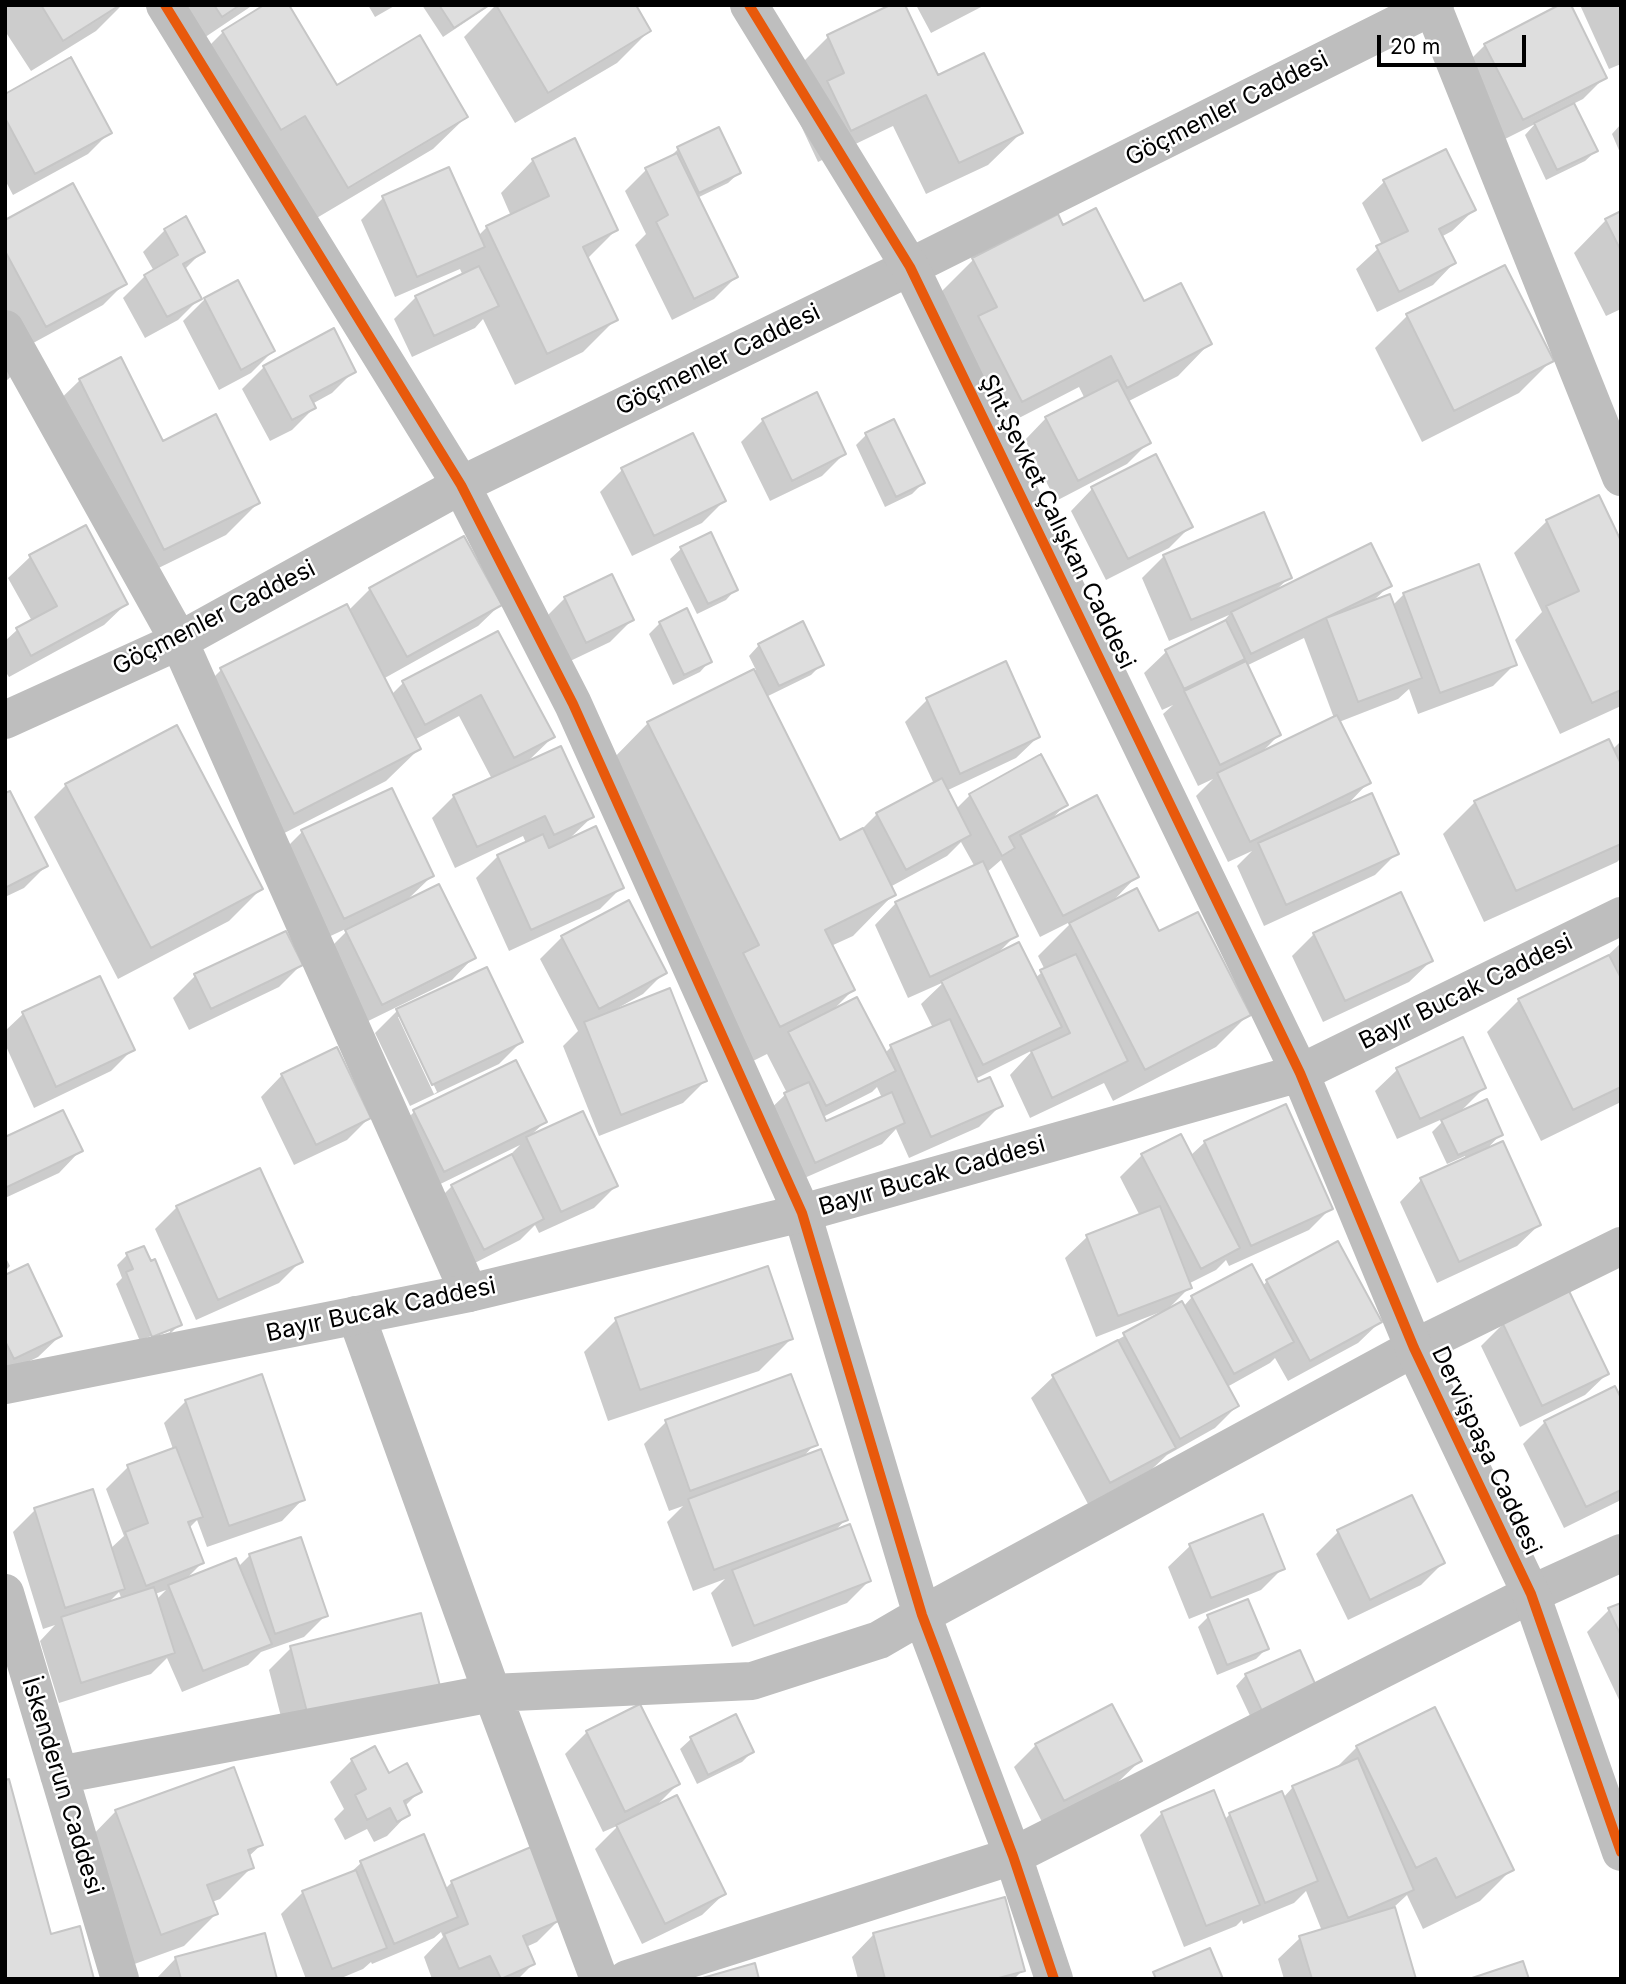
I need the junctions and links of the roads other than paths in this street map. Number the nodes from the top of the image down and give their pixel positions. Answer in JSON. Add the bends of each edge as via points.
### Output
{"nodes":[{"id":1,"x":165,"y":5,"type":"edge"},
{"id":2,"x":748,"y":5,"type":"edge"},
{"id":3,"x":1433,"y":6,"type":"edge"},
{"id":4,"x":910,"y":267,"type":"junction"},
{"id":5,"x":5,"y":329,"type":"edge"},
{"id":6,"x":1621,"y":477,"type":"edge"},
{"id":7,"x":461,"y":485,"type":"junction"},
{"id":8,"x":179,"y":641,"type":"junction"},
{"id":9,"x":5,"y":720,"type":"edge"},
{"id":10,"x":1621,"y":916,"type":"edge"},
{"id":11,"x":1300,"y":1073,"type":"junction"},
{"id":12,"x":802,"y":1213,"type":"junction"},
{"id":13,"x":1621,"y":1246,"type":"edge"},
{"id":14,"x":469,"y":1293,"type":"junction"},
{"id":15,"x":356,"y":1315,"type":"junction"},
{"id":16,"x":1414,"y":1348,"type":"junction"},
{"id":17,"x":5,"y":1385,"type":"edge"},
{"id":18,"x":1621,"y":1552,"type":"edge"},
{"id":19,"x":5,"y":1594,"type":"edge"},
{"id":20,"x":1531,"y":1594,"type":"junction"},
{"id":21,"x":922,"y":1615,"type":"junction"},
{"id":22,"x":492,"y":1693,"type":"junction"},
{"id":23,"x":59,"y":1775,"type":"junction"},
{"id":24,"x":1621,"y":1852,"type":"edge"},
{"id":25,"x":1013,"y":1856,"type":"junction"},
{"id":26,"x":120,"y":1979,"type":"edge"},
{"id":27,"x":600,"y":1979,"type":"edge"},
{"id":28,"x":627,"y":1979,"type":"edge"},
{"id":29,"x":1054,"y":1979,"type":"edge"}],
"edges":[{"from":1,"to":7,"type":"street"},
{"from":2,"to":4,"type":"street","name":"Şht.Şevket Çalışkan Caddesi"},
{"from":3,"to":4,"type":"street","name":"Göçmenler Caddesi"},
{"from":3,"to":6,"type":"street"},
{"from":4,"to":7,"type":"street","name":"Göçmenler Caddesi"},
{"from":4,"to":11,"type":"street","name":"Şht.Şevket Çalışkan Caddesi"},
{"from":5,"to":8,"type":"street"},
{"from":7,"to":8,"type":"street","name":"Göçmenler Caddesi"},
{"from":7,"to":12,"type":"street","via":[[573,704]]},
{"from":8,"to":9,"type":"street","name":"Göçmenler Caddesi"},
{"from":8,"to":14,"type":"street"},
{"from":10,"to":11,"type":"street","name":"Bayır Bucak Caddesi"},
{"from":11,"to":12,"type":"street","name":"Bayır Bucak Caddesi"},
{"from":11,"to":16,"type":"street","name":"Dervişpaşa Caddesi"},
{"from":12,"to":14,"type":"street","name":"Bayır Bucak Caddesi"},
{"from":12,"to":21,"type":"street"},
{"from":13,"to":16,"type":"street"},
{"from":14,"to":15,"type":"street","name":"Bayır Bucak Caddesi"},
{"from":15,"to":17,"type":"street","name":"Bayır Bucak Caddesi"},
{"from":15,"to":22,"type":"street"},
{"from":16,"to":20,"type":"street","name":"Dervişpaşa Caddesi"},
{"from":16,"to":21,"type":"street"},
{"from":18,"to":20,"type":"street"},
{"from":19,"to":23,"type":"street","name":"İskenderun Caddesi"},
{"from":20,"to":24,"type":"street","name":"Dervişpaşa Caddesi"},
{"from":20,"to":25,"type":"street"},
{"from":21,"to":22,"type":"street","via":[[879,1640],[752,1681]]},
{"from":21,"to":25,"type":"street"},
{"from":22,"to":23,"type":"street"},
{"from":22,"to":27,"type":"street"},
{"from":23,"to":26,"type":"street","name":"İskenderun Caddesi"},
{"from":25,"to":28,"type":"street"},
{"from":25,"to":29,"type":"street"}]}
